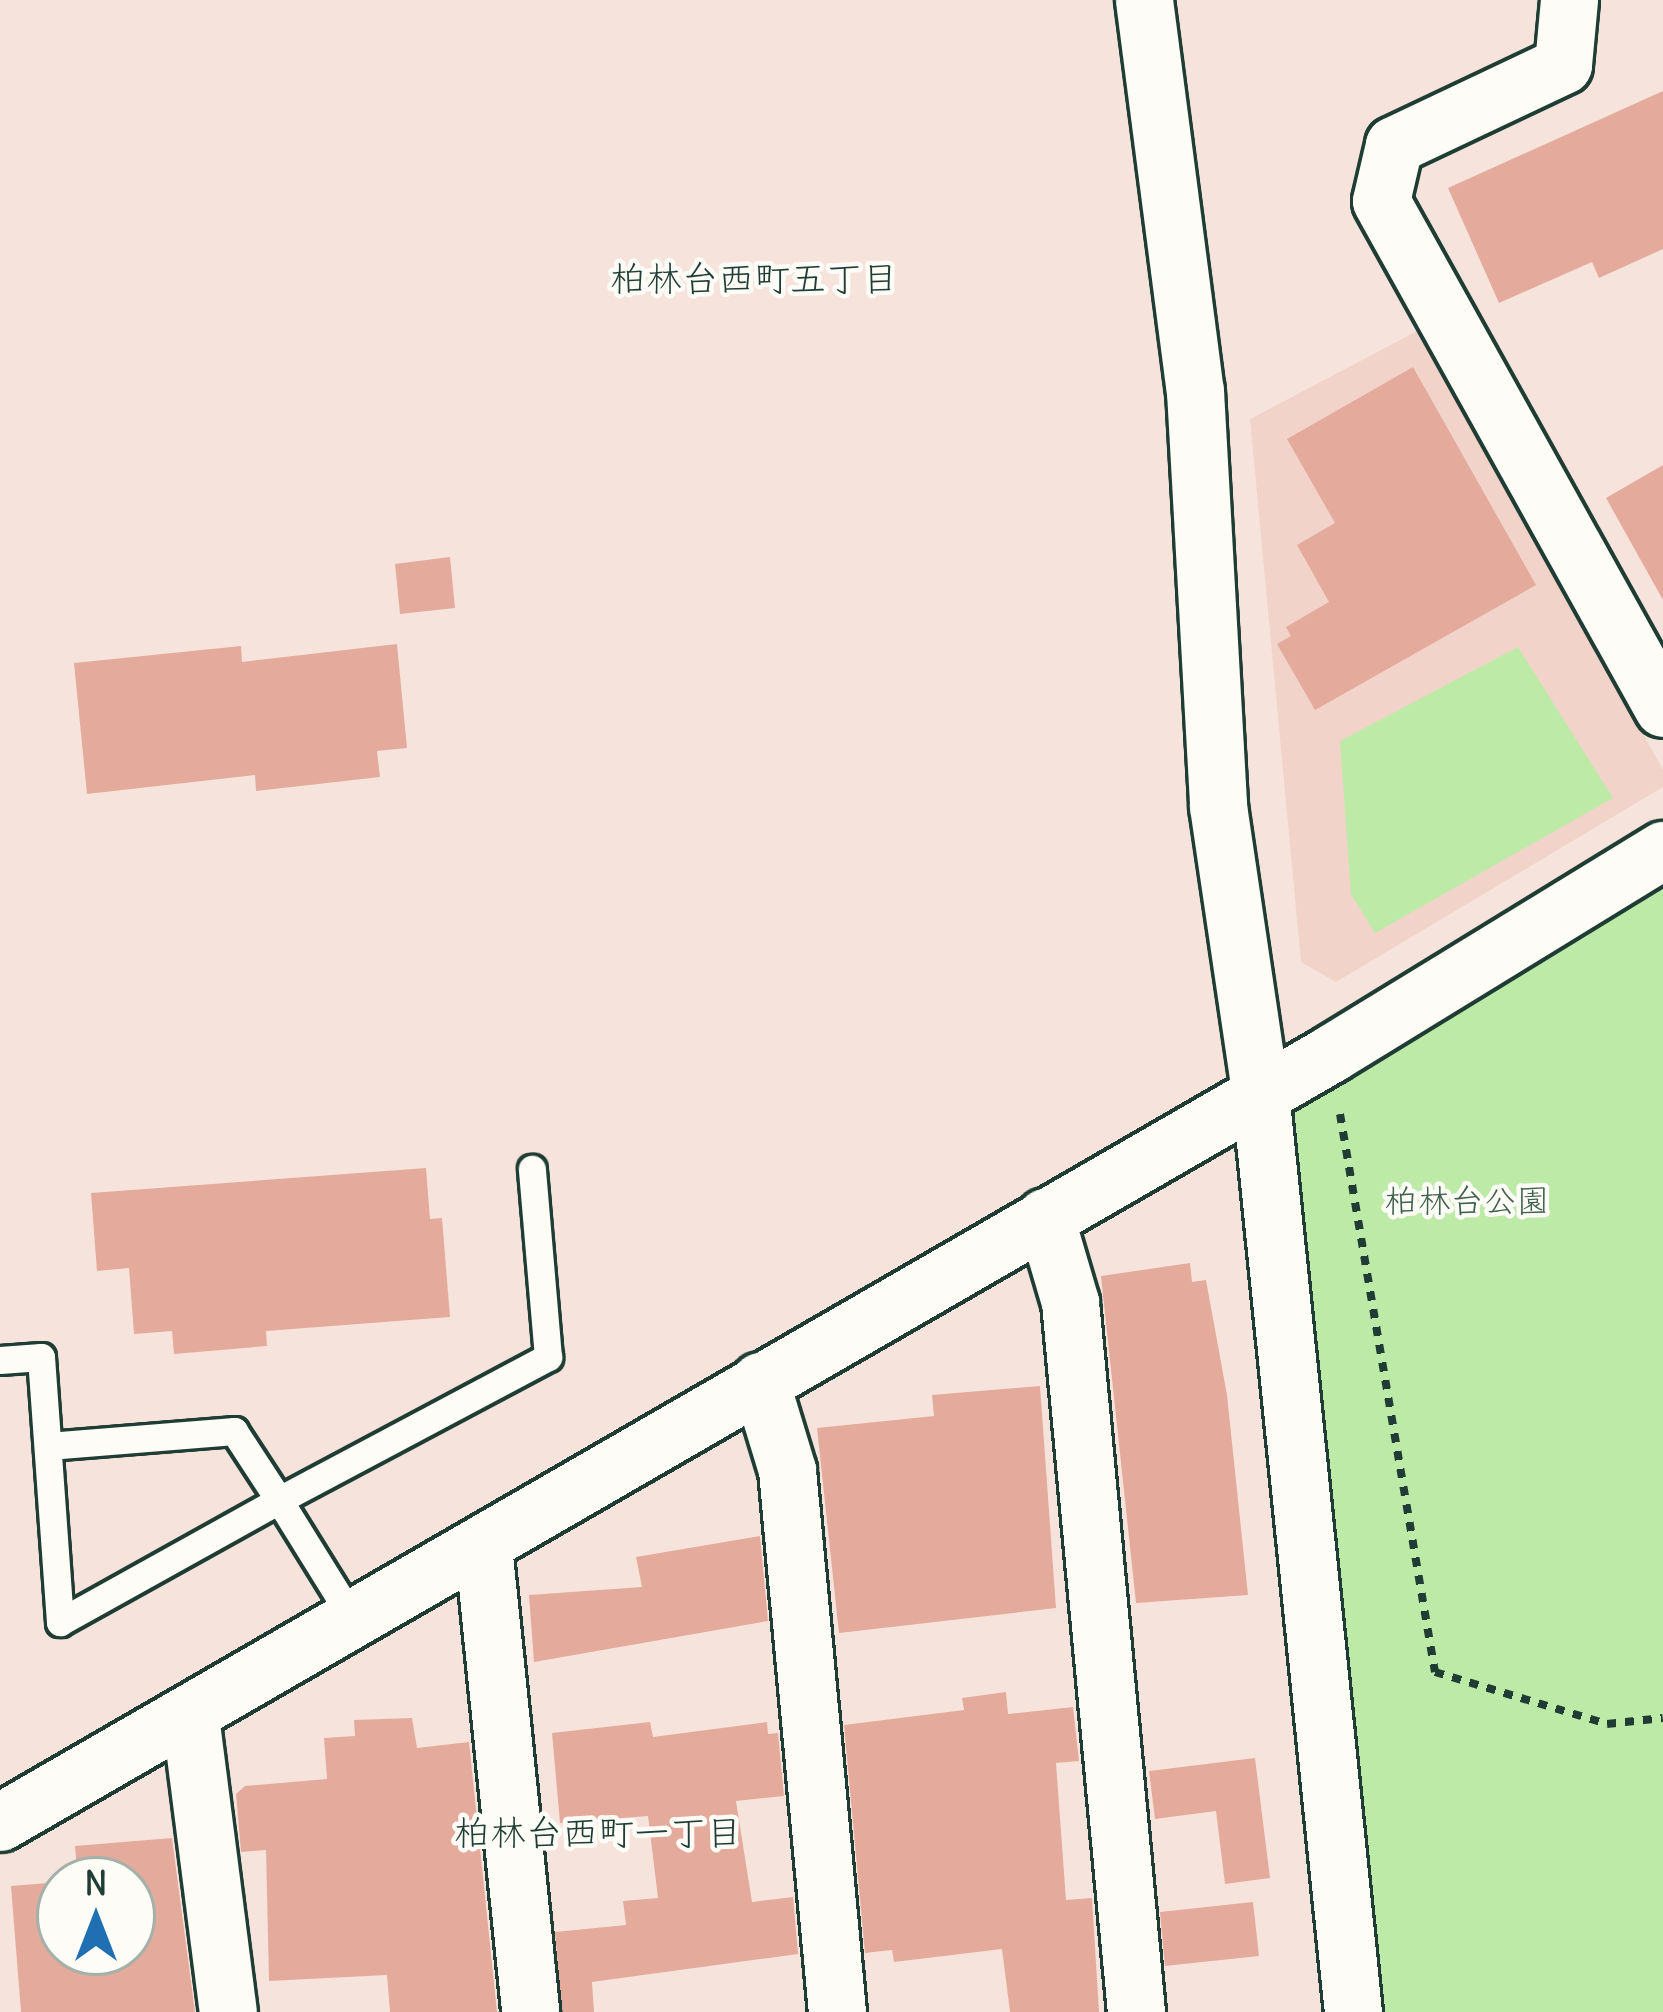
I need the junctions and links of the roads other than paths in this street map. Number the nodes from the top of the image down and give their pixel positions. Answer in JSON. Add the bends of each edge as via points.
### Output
{"nodes":[{"id":1,"x":1144,"y":0,"type":"edge"},
{"id":2,"x":1569,"y":0,"type":"edge"},
{"id":3,"x":1663,"y":708,"type":"edge"},
{"id":4,"x":1663,"y":850,"type":"edge"},
{"id":5,"x":1260,"y":1092,"type":"junction"},
{"id":6,"x":532,"y":1168,"type":"dead end"},
{"id":7,"x":1045,"y":1217,"type":"junction"},
{"id":8,"x":0,"y":1360,"type":"edge"},
{"id":9,"x":760,"y":1381,"type":"junction"},
{"id":10,"x":48,"y":1446,"type":"junction"},
{"id":11,"x":279,"y":1500,"type":"junction"},
{"id":12,"x":484,"y":1546,"type":"junction"},
{"id":13,"x":354,"y":1622,"type":"junction"},
{"id":14,"x":190,"y":1716,"type":"junction"},
{"id":15,"x":0,"y":1822,"type":"edge"},
{"id":16,"x":228,"y":2012,"type":"edge"},
{"id":17,"x":530,"y":2012,"type":"edge"},
{"id":18,"x":837,"y":2012,"type":"edge"},
{"id":19,"x":1136,"y":2012,"type":"edge"},
{"id":20,"x":1353,"y":2012,"type":"edge"}],
"edges":[{"from":1,"to":5,"type":"street","via":[[1195,391],[1219,806]]},
{"from":2,"to":3,"type":"street","via":[[1563,65],[1394,145],[1381,200]]},
{"from":4,"to":5,"type":"street"},
{"from":5,"to":7,"type":"street"},
{"from":5,"to":20,"type":"street"},
{"from":6,"to":11,"type":"lane","via":[[548,1358]]},
{"from":7,"to":9,"type":"street"},
{"from":7,"to":19,"type":"street","via":[[1070,1301]]},
{"from":8,"to":10,"type":"lane","via":[[41,1357]]},
{"from":9,"to":12,"type":"street"},
{"from":9,"to":18,"type":"street","via":[[787,1470]]},
{"from":10,"to":11,"type":"lane","via":[[233,1431]]},
{"from":10,"to":11,"type":"lane","via":[[60,1622]]},
{"from":11,"to":13,"type":"lane"},
{"from":12,"to":13,"type":"street"},
{"from":12,"to":17,"type":"street"},
{"from":13,"to":14,"type":"street"},
{"from":14,"to":15,"type":"street"},
{"from":14,"to":16,"type":"street"}]}
